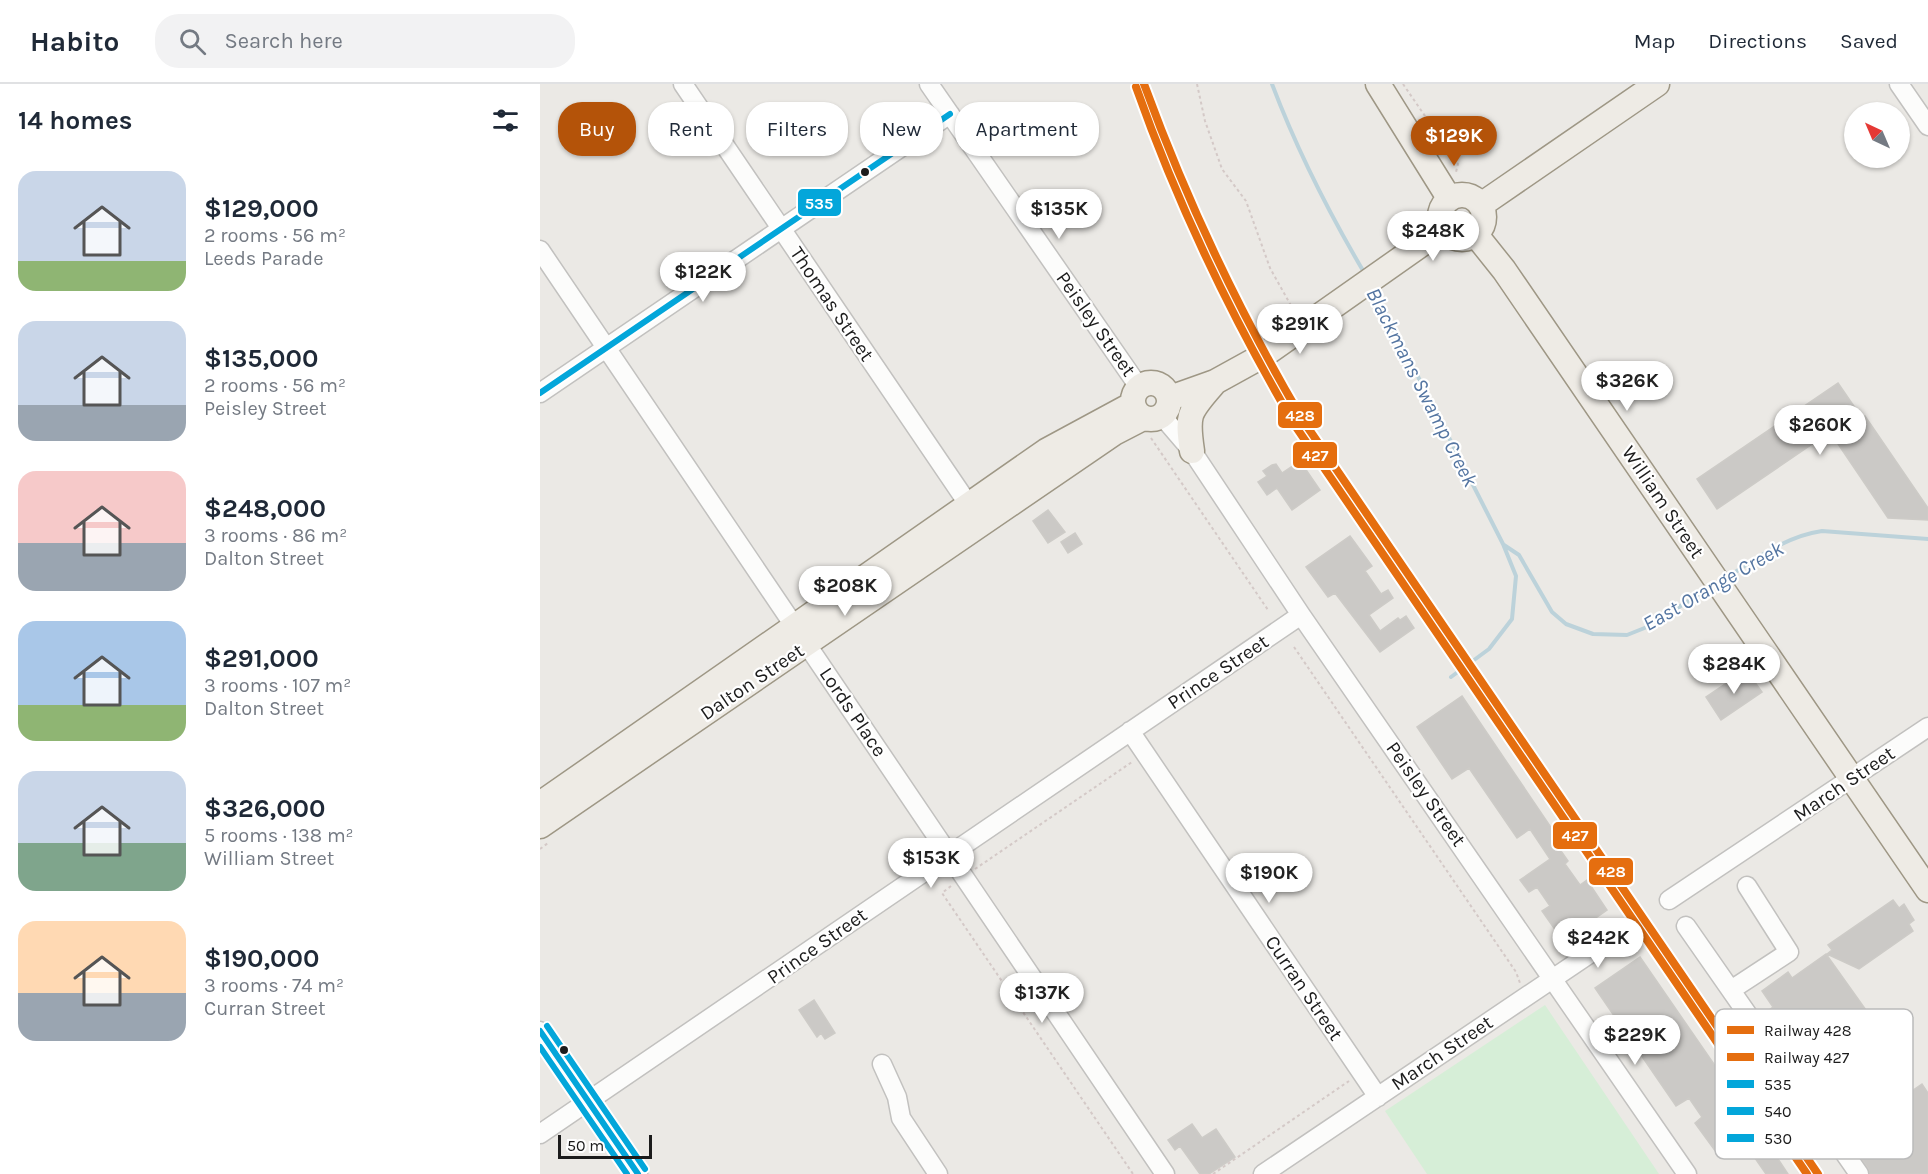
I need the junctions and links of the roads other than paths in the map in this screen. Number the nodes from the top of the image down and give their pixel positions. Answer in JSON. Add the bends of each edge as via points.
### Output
{"nodes":[{"id":1,"x":683,"y":84,"type":"edge"},
{"id":2,"x":929,"y":84,"type":"edge"},
{"id":3,"x":1378,"y":84,"type":"edge"},
{"id":4,"x":1657,"y":84,"type":"edge"},
{"id":5,"x":1899,"y":84,"type":"edge"},
{"id":6,"x":950,"y":114,"type":"junction"},
{"id":7,"x":1928,"y":126,"type":"edge"},
{"id":8,"x":1449,"y":198,"type":"junction"},
{"id":9,"x":1481,"y":205,"type":"junction"},
{"id":10,"x":780,"y":229,"type":"junction"},
{"id":11,"x":1443,"y":229,"type":"junction"},
{"id":12,"x":1476,"y":235,"type":"junction"},
{"id":13,"x":540,"y":250,"type":"edge"},
{"id":14,"x":606,"y":348,"type":"junction"},
{"id":15,"x":1215,"y":382,"type":"junction"},
{"id":16,"x":540,"y":393,"type":"edge"},
{"id":17,"x":1150,"y":410,"type":"junction"},
{"id":18,"x":1192,"y":451,"type":"junction"},
{"id":19,"x":975,"y":514,"type":"junction"},
{"id":20,"x":1302,"y":615,"type":"junction"},
{"id":21,"x":801,"y":636,"type":"junction"},
{"id":22,"x":1928,"y":727,"type":"edge"},
{"id":23,"x":1130,"y":731,"type":"junction"},
{"id":24,"x":1852,"y":779,"type":"junction"},
{"id":25,"x":540,"y":804,"type":"edge"},
{"id":26,"x":540,"y":826,"type":"edge"},
{"id":27,"x":949,"y":854,"type":"junction"},
{"id":28,"x":1747,"y":886,"type":"dead end"},
{"id":29,"x":1928,"y":890,"type":"edge"},
{"id":30,"x":1669,"y":900,"type":"dead end"},
{"id":31,"x":1686,"y":926,"type":"dead end"},
{"id":32,"x":1622,"y":932,"type":"dead end"},
{"id":33,"x":1554,"y":977,"type":"junction"},
{"id":34,"x":1731,"y":990,"type":"junction"},
{"id":35,"x":1744,"y":1009,"type":"edge"},
{"id":36,"x":540,"y":1031,"type":"edge"},
{"id":37,"x":882,"y":1064,"type":"dead end"},
{"id":38,"x":1378,"y":1097,"type":"junction"},
{"id":39,"x":588,"y":1102,"type":"junction"},
{"id":40,"x":540,"y":1134,"type":"edge"},
{"id":41,"x":1849,"y":1159,"type":"edge"},
{"id":42,"x":638,"y":1174,"type":"edge"},
{"id":43,"x":938,"y":1174,"type":"edge"},
{"id":44,"x":1166,"y":1174,"type":"edge"},
{"id":45,"x":1263,"y":1174,"type":"edge"},
{"id":46,"x":1687,"y":1174,"type":"edge"},
{"id":47,"x":1859,"y":1174,"type":"edge"}],
"edges":[{"from":1,"to":10,"type":"street","name":"Thomas Street"},
{"from":2,"to":6,"type":"street","name":"Peisley Street"},
{"from":3,"to":8,"type":"main road"},
{"from":4,"to":9,"type":"main road"},
{"from":5,"to":7,"type":"street"},
{"from":6,"to":10,"type":"street"},
{"from":6,"to":17,"type":"street","name":"Peisley Street"},
{"from":8,"to":9,"type":"main road","via":[[1470,196]]},
{"from":8,"to":11,"type":"main road","via":[[1439,216]]},
{"from":9,"to":12,"type":"main road","via":[[1483,224]]},
{"from":10,"to":14,"type":"street"},
{"from":10,"to":19,"type":"street","name":"Thomas Street"},
{"from":11,"to":12,"type":"main road","via":[[1462,239]]},
{"from":11,"to":15,"type":"main road","name":"Dalton Street","via":[[1264,355]]},
{"from":12,"to":24,"type":"main road","name":"William Street","via":[[1504,270]]},
{"from":13,"to":14,"type":"street","name":"Lords Place"},
{"from":14,"to":16,"type":"street"},
{"from":14,"to":21,"type":"street","name":"Lords Place"},
{"from":15,"to":17,"type":"main road","name":"Dalton Street"},
{"from":15,"to":18,"type":"main road","via":[[1190,417]]},
{"from":17,"to":18,"type":"street","name":"Peisley Street"},
{"from":17,"to":19,"type":"main road","name":"Dalton Street"},
{"from":18,"to":20,"type":"street","name":"Peisley Street"},
{"from":19,"to":21,"type":"main road","name":"Dalton Street"},
{"from":20,"to":23,"type":"street","name":"Prince Street"},
{"from":20,"to":33,"type":"street","name":"Peisley Street"},
{"from":21,"to":25,"type":"main road","name":"Dalton Street"},
{"from":21,"to":26,"type":"main road","name":"Dalton Street"},
{"from":21,"to":27,"type":"street","name":"Lords Place"},
{"from":22,"to":24,"type":"street","name":"March Street"},
{"from":23,"to":27,"type":"street","name":"Prince Street"},
{"from":23,"to":38,"type":"street","name":"Curran Street"},
{"from":24,"to":29,"type":"main road","name":"William Street"},
{"from":24,"to":30,"type":"street","name":"March Street"},
{"from":27,"to":39,"type":"street","name":"Prince Street"},
{"from":27,"to":44,"type":"street","name":"Lords Place"},
{"from":28,"to":34,"type":"street","via":[[1790,952]]},
{"from":31,"to":34,"type":"street"},
{"from":32,"to":33,"type":"street","name":"March Street"},
{"from":33,"to":38,"type":"street","name":"March Street"},
{"from":33,"to":46,"type":"street","name":"Peisley Street"},
{"from":34,"to":35,"type":"street"},
{"from":36,"to":39,"type":"street"},
{"from":37,"to":43,"type":"street","via":[[897,1097],[901,1118]]},
{"from":38,"to":45,"type":"street","name":"March Street"},
{"from":39,"to":40,"type":"street","name":"Prince Street"},
{"from":39,"to":42,"type":"street"},
{"from":41,"to":47,"type":"street"}]}
